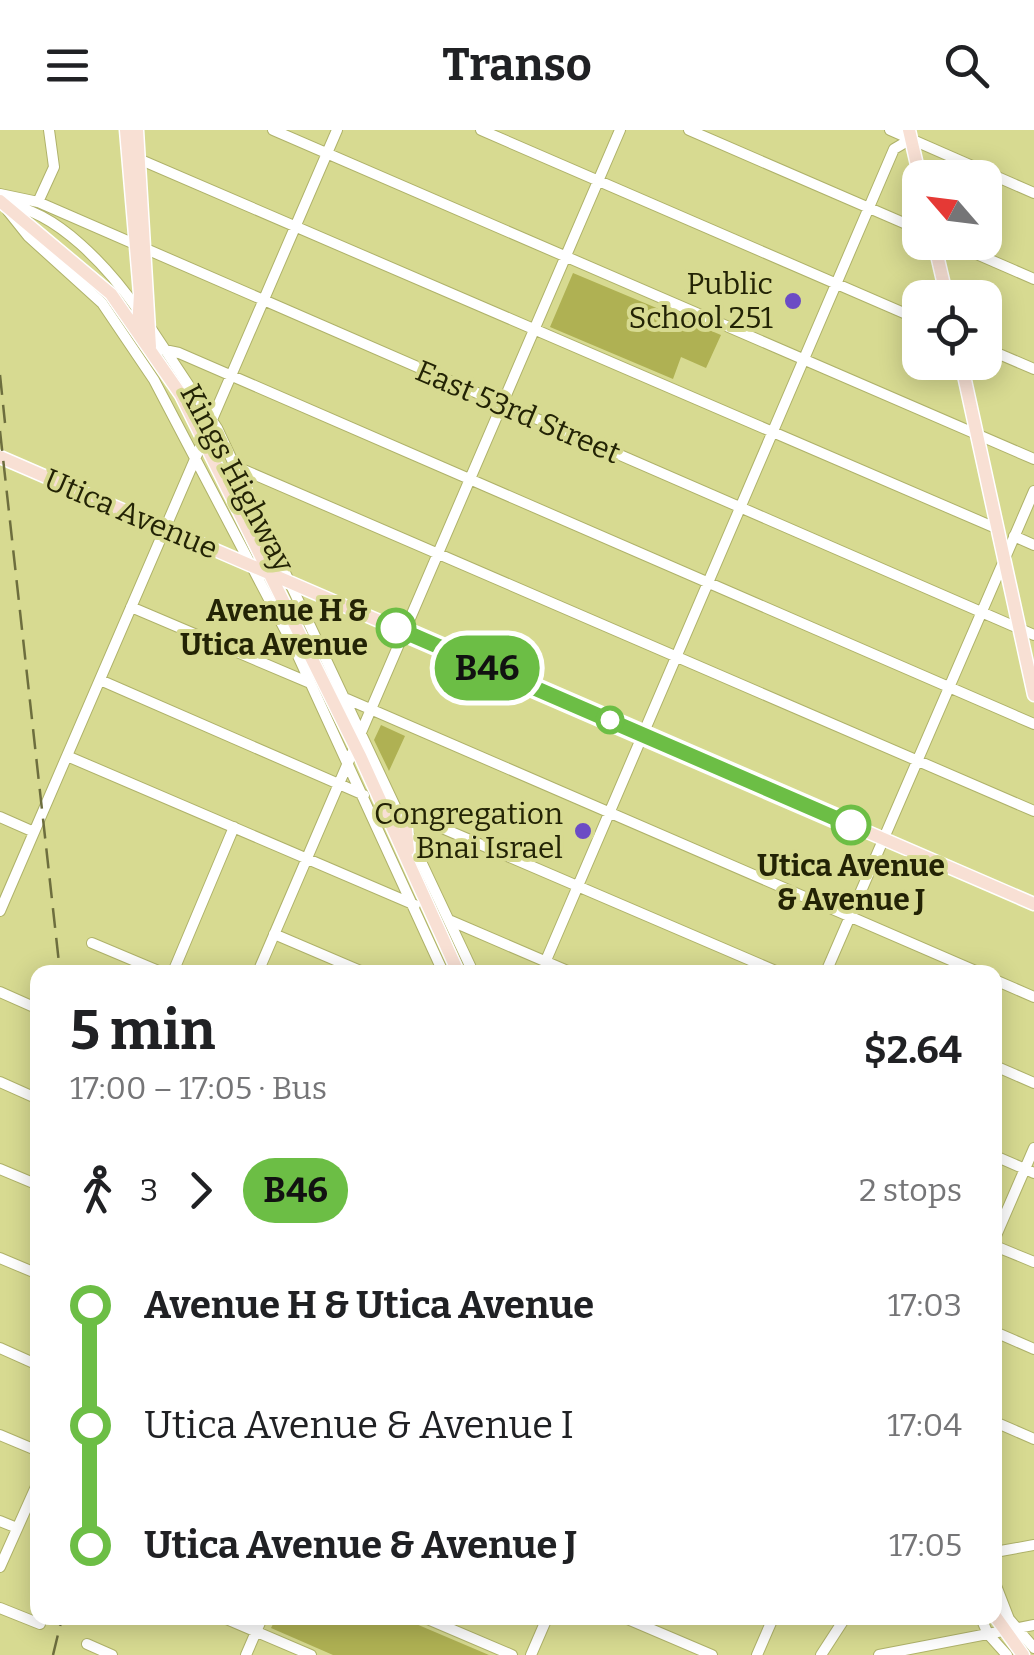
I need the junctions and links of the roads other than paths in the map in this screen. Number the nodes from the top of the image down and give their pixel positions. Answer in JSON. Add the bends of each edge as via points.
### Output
{"nodes":[{"id":1,"x":50,"y":130,"type":"edge"},
{"id":2,"x":126,"y":130,"type":"edge"},
{"id":3,"x":138,"y":130,"type":"edge"},
{"id":4,"x":273,"y":130,"type":"edge"},
{"id":5,"x":337,"y":130,"type":"edge"},
{"id":6,"x":481,"y":130,"type":"edge"},
{"id":7,"x":620,"y":130,"type":"edge"},
{"id":8,"x":688,"y":130,"type":"edge"},
{"id":9,"x":890,"y":130,"type":"edge"},
{"id":10,"x":910,"y":135,"type":"edge"},
{"id":11,"x":327,"y":153,"type":"junction"},
{"id":12,"x":133,"y":157,"type":"junction"},
{"id":13,"x":916,"y":160,"type":"edge"},
{"id":14,"x":599,"y":181,"type":"junction"},
{"id":15,"x":1034,"y":193,"type":"edge"},
{"id":16,"x":2,"y":200,"type":"edge"},
{"id":17,"x":38,"y":202,"type":"junction"},
{"id":18,"x":870,"y":208,"type":"junction"},
{"id":19,"x":82,"y":222,"type":"junction"},
{"id":20,"x":902,"y":222,"type":"edge"},
{"id":21,"x":296,"y":226,"type":"junction"},
{"id":22,"x":70,"y":238,"type":"junction"},
{"id":23,"x":141,"y":248,"type":"junction"},
{"id":24,"x":566,"y":257,"type":"junction"},
{"id":25,"x":990,"y":260,"type":"edge"},
{"id":26,"x":1034,"y":279,"type":"edge"},
{"id":27,"x":838,"y":284,"type":"junction"},
{"id":28,"x":263,"y":302,"type":"junction"},
{"id":29,"x":140,"y":312,"type":"junction"},
{"id":30,"x":902,"y":312,"type":"edge"},
{"id":31,"x":145,"y":328,"type":"junction"},
{"id":32,"x":535,"y":329,"type":"junction"},
{"id":33,"x":150,"y":347,"type":"junction"},
{"id":34,"x":166,"y":349,"type":"junction"},
{"id":35,"x":1002,"y":355,"type":"edge"},
{"id":36,"x":806,"y":360,"type":"junction"},
{"id":37,"x":1034,"y":369,"type":"edge"},
{"id":38,"x":230,"y":377,"type":"junction"},
{"id":39,"x":965,"y":380,"type":"edge"},
{"id":40,"x":502,"y":405,"type":"junction"},
{"id":41,"x":213,"y":419,"type":"junction"},
{"id":42,"x":774,"y":433,"type":"junction"},
{"id":43,"x":976,"y":434,"type":"junction"},
{"id":44,"x":205,"y":437,"type":"junction"},
{"id":45,"x":197,"y":455,"type":"junction"},
{"id":46,"x":0,"y":457,"type":"edge"},
{"id":47,"x":1034,"y":458,"type":"edge"},
{"id":48,"x":236,"y":467,"type":"junction"},
{"id":49,"x":470,"y":481,"type":"junction"},
{"id":50,"x":245,"y":484,"type":"junction"},
{"id":51,"x":1034,"y":491,"type":"edge"},
{"id":52,"x":742,"y":508,"type":"junction"},
{"id":53,"x":249,"y":527,"type":"junction"},
{"id":54,"x":165,"y":528,"type":"junction"},
{"id":55,"x":998,"y":529,"type":"junction"},
{"id":56,"x":1014,"y":536,"type":"junction"},
{"id":57,"x":1034,"y":545,"type":"edge"},
{"id":58,"x":438,"y":554,"type":"junction"},
{"id":59,"x":1004,"y":561,"type":"junction"},
{"id":60,"x":254,"y":567,"type":"junction"},
{"id":61,"x":273,"y":575,"type":"junction"},
{"id":62,"x":294,"y":584,"type":"junction"},
{"id":63,"x":709,"y":584,"type":"junction"},
{"id":64,"x":131,"y":607,"type":"junction"},
{"id":65,"x":982,"y":612,"type":"junction"},
{"id":66,"x":296,"y":624,"type":"junction"},
{"id":67,"x":1019,"y":628,"type":"junction"},
{"id":68,"x":405,"y":632,"type":"junction"},
{"id":69,"x":1034,"y":634,"type":"edge"},
{"id":70,"x":296,"y":653,"type":"junction"},
{"id":71,"x":678,"y":656,"type":"junction"},
{"id":72,"x":100,"y":680,"type":"junction"},
{"id":73,"x":311,"y":684,"type":"junction"},
{"id":74,"x":949,"y":688,"type":"junction"},
{"id":75,"x":1034,"y":696,"type":"edge"},
{"id":76,"x":347,"y":699,"type":"junction"},
{"id":77,"x":371,"y":710,"type":"junction"},
{"id":78,"x":1034,"y":724,"type":"edge"},
{"id":79,"x":362,"y":731,"type":"junction"},
{"id":80,"x":644,"y":735,"type":"junction"},
{"id":81,"x":355,"y":747,"type":"junction"},
{"id":82,"x":67,"y":756,"type":"junction"},
{"id":83,"x":918,"y":760,"type":"junction"},
{"id":84,"x":348,"y":762,"type":"junction"},
{"id":85,"x":339,"y":784,"type":"junction"},
{"id":86,"x":364,"y":795,"type":"junction"},
{"id":87,"x":1034,"y":810,"type":"edge"},
{"id":88,"x":610,"y":814,"type":"junction"},
{"id":89,"x":402,"y":816,"type":"junction"},
{"id":90,"x":0,"y":817,"type":"edge"},
{"id":91,"x":234,"y":828,"type":"junction"},
{"id":92,"x":34,"y":832,"type":"junction"},
{"id":93,"x":884,"y":839,"type":"junction"},
{"id":94,"x":307,"y":859,"type":"junction"},
{"id":95,"x":410,"y":862,"type":"junction"},
{"id":96,"x":578,"y":886,"type":"junction"},
{"id":97,"x":1034,"y":904,"type":"edge"},
{"id":98,"x":1,"y":906,"type":"edge"},
{"id":99,"x":416,"y":906,"type":"junction"},
{"id":100,"x":432,"y":913,"type":"junction"},
{"id":101,"x":850,"y":917,"type":"junction"},
{"id":102,"x":452,"y":922,"type":"junction"},
{"id":103,"x":274,"y":934,"type":"junction"},
{"id":104,"x":92,"y":943,"type":"dead end"},
{"id":105,"x":145,"y":965,"type":"edge"},
{"id":106,"x":176,"y":965,"type":"edge"},
{"id":107,"x":261,"y":965,"type":"edge"},
{"id":108,"x":347,"y":965,"type":"edge"},
{"id":109,"x":440,"y":965,"type":"edge"},
{"id":110,"x":452,"y":965,"type":"edge"},
{"id":111,"x":469,"y":965,"type":"edge"},
{"id":112,"x":539,"y":965,"type":"edge"},
{"id":113,"x":544,"y":965,"type":"edge"},
{"id":114,"x":762,"y":965,"type":"edge"},
{"id":115,"x":829,"y":965,"type":"edge"},
{"id":116,"x":962,"y":965,"type":"edge"},
{"id":117,"x":1002,"y":983,"type":"edge"},
{"id":118,"x":0,"y":992,"type":"edge"},
{"id":119,"x":1034,"y":997,"type":"edge"},
{"id":120,"x":30,"y":1005,"type":"edge"},
{"id":121,"x":1002,"y":1069,"type":"edge"},
{"id":122,"x":0,"y":1082,"type":"edge"},
{"id":123,"x":1034,"y":1083,"type":"edge"},
{"id":124,"x":30,"y":1095,"type":"edge"},
{"id":125,"x":1034,"y":1148,"type":"edge"},
{"id":126,"x":1002,"y":1159,"type":"edge"},
{"id":127,"x":0,"y":1169,"type":"edge"},
{"id":128,"x":1030,"y":1171,"type":"edge"},
{"id":129,"x":30,"y":1182,"type":"edge"},
{"id":130,"x":1002,"y":1225,"type":"edge"},
{"id":131,"x":1002,"y":1249,"type":"edge"},
{"id":132,"x":0,"y":1258,"type":"edge"},
{"id":133,"x":1034,"y":1262,"type":"edge"},
{"id":134,"x":30,"y":1271,"type":"edge"},
{"id":135,"x":1002,"y":1335,"type":"edge"},
{"id":136,"x":0,"y":1348,"type":"edge"},
{"id":137,"x":1034,"y":1349,"type":"edge"},
{"id":138,"x":30,"y":1361,"type":"edge"},
{"id":139,"x":1002,"y":1425,"type":"edge"},
{"id":140,"x":0,"y":1434,"type":"edge"},
{"id":141,"x":1034,"y":1438,"type":"edge"},
{"id":142,"x":30,"y":1447,"type":"edge"},
{"id":143,"x":30,"y":1500,"type":"edge"},
{"id":144,"x":0,"y":1521,"type":"edge"},
{"id":145,"x":17,"y":1528,"type":"junction"},
{"id":146,"x":1034,"y":1545,"type":"edge"},
{"id":147,"x":1002,"y":1551,"type":"edge"},
{"id":148,"x":0,"y":1568,"type":"edge"},
{"id":149,"x":0,"y":1608,"type":"edge"},
{"id":150,"x":30,"y":1620,"type":"edge"},
{"id":151,"x":240,"y":1625,"type":"edge"},
{"id":152,"x":259,"y":1625,"type":"edge"},
{"id":153,"x":441,"y":1625,"type":"edge"},
{"id":154,"x":545,"y":1625,"type":"edge"},
{"id":155,"x":641,"y":1625,"type":"edge"},
{"id":156,"x":770,"y":1625,"type":"edge"},
{"id":157,"x":840,"y":1625,"type":"edge"},
{"id":158,"x":992,"y":1625,"type":"edge"},
{"id":159,"x":999,"y":1625,"type":"edge"},
{"id":160,"x":1001,"y":1625,"type":"edge"},
{"id":161,"x":1034,"y":1625,"type":"edge"},
{"id":162,"x":1002,"y":1631,"type":"junction"},
{"id":163,"x":256,"y":1632,"type":"junction"},
{"id":164,"x":86,"y":1644,"type":"dead end"},
{"id":165,"x":1034,"y":1648,"type":"edge"},
{"id":166,"x":886,"y":1654,"type":"edge"},
{"id":167,"x":112,"y":1655,"type":"edge"},
{"id":168,"x":246,"y":1655,"type":"edge"},
{"id":169,"x":311,"y":1655,"type":"edge"},
{"id":170,"x":512,"y":1655,"type":"edge"},
{"id":171,"x":531,"y":1655,"type":"edge"},
{"id":172,"x":712,"y":1655,"type":"edge"},
{"id":173,"x":757,"y":1655,"type":"edge"},
{"id":174,"x":821,"y":1655,"type":"edge"},
{"id":175,"x":1007,"y":1655,"type":"edge"},
{"id":176,"x":1024,"y":1655,"type":"edge"}],
"edges":[{"from":1,"to":17,"type":"street","via":[[54,167]]},
{"from":2,"to":12,"type":"main road"},
{"from":3,"to":12,"type":"main road"},
{"from":4,"to":11,"type":"street"},
{"from":5,"to":11,"type":"street"},
{"from":6,"to":14,"type":"street"},
{"from":7,"to":14,"type":"street"},
{"from":8,"to":18,"type":"street"},
{"from":9,"to":10,"type":"street"},
{"from":10,"to":13,"type":"main road"},
{"from":10,"to":15,"type":"street"},
{"from":10,"to":18,"type":"street","via":[[894,149]]},
{"from":11,"to":21,"type":"street"},
{"from":11,"to":24,"type":"street"},
{"from":12,"to":21,"type":"street"},
{"from":12,"to":23,"type":"main road"},
{"from":14,"to":24,"type":"street"},
{"from":14,"to":27,"type":"street"},
{"from":16,"to":17,"type":"street","name":"East 53rd Street"},
{"from":16,"to":22,"type":"street"},
{"from":16,"to":31,"type":"main road","name":"Kings Highway"},
{"from":16,"to":45,"type":"street","name":"Kings Highway","via":[[28,236],[102,304]]},
{"from":17,"to":19,"type":"street","name":"East 53rd Street"},
{"from":18,"to":20,"type":"street"},
{"from":18,"to":27,"type":"street"},
{"from":19,"to":22,"type":"street"},
{"from":19,"to":23,"type":"street","name":"East 53rd Street"},
{"from":21,"to":28,"type":"street"},
{"from":21,"to":32,"type":"street"},
{"from":22,"to":29,"type":"street"},
{"from":23,"to":28,"type":"street","name":"East 53rd Street"},
{"from":23,"to":29,"type":"main road"},
{"from":23,"to":31,"type":"main road"},
{"from":24,"to":32,"type":"street"},
{"from":24,"to":36,"type":"street"},
{"from":25,"to":26,"type":"street"},
{"from":27,"to":30,"type":"street"},
{"from":27,"to":36,"type":"street"},
{"from":28,"to":38,"type":"street"},
{"from":28,"to":40,"type":"street","name":"East 53rd Street"},
{"from":29,"to":31,"type":"main road"},
{"from":31,"to":33,"type":"main road"},
{"from":31,"to":34,"type":"street","name":"Kings Highway"},
{"from":32,"to":40,"type":"street"},
{"from":32,"to":42,"type":"street"},
{"from":33,"to":34,"type":"street"},
{"from":33,"to":44,"type":"main road","name":"Kings Highway"},
{"from":34,"to":38,"type":"street"},
{"from":34,"to":41,"type":"street","name":"Kings Highway"},
{"from":35,"to":37,"type":"street"},
{"from":36,"to":42,"type":"street"},
{"from":36,"to":43,"type":"street"},
{"from":38,"to":41,"type":"street"},
{"from":38,"to":49,"type":"street"},
{"from":39,"to":43,"type":"main road"},
{"from":40,"to":49,"type":"street"},
{"from":40,"to":52,"type":"street","name":"East 53rd Street"},
{"from":41,"to":44,"type":"street"},
{"from":41,"to":48,"type":"street","name":"Kings Highway"},
{"from":42,"to":52,"type":"street"},
{"from":42,"to":55,"type":"street"},
{"from":43,"to":47,"type":"street"},
{"from":43,"to":55,"type":"main road"},
{"from":44,"to":45,"type":"street"},
{"from":44,"to":53,"type":"main road","name":"Kings Highway"},
{"from":45,"to":54,"type":"street"},
{"from":45,"to":60,"type":"street","name":"Kings Highway"},
{"from":46,"to":54,"type":"main road","name":"Utica Avenue"},
{"from":48,"to":50,"type":"street","name":"Kings Highway"},
{"from":48,"to":58,"type":"street"},
{"from":49,"to":58,"type":"street"},
{"from":49,"to":63,"type":"street"},
{"from":50,"to":53,"type":"main road"},
{"from":50,"to":62,"type":"street","name":"Kings Highway"},
{"from":51,"to":56,"type":"street"},
{"from":52,"to":63,"type":"street"},
{"from":52,"to":65,"type":"street","name":"East 53rd Street"},
{"from":53,"to":61,"type":"main road","name":"Kings Highway"},
{"from":54,"to":60,"type":"main road","name":"Utica Avenue"},
{"from":54,"to":64,"type":"street"},
{"from":55,"to":59,"type":"main road"},
{"from":56,"to":57,"type":"street"},
{"from":56,"to":59,"type":"street"},
{"from":58,"to":68,"type":"street"},
{"from":58,"to":71,"type":"street"},
{"from":59,"to":65,"type":"street"},
{"from":59,"to":67,"type":"main road"},
{"from":60,"to":61,"type":"main road","name":"Utica Avenue"},
{"from":60,"to":70,"type":"street","name":"Kings Highway"},
{"from":61,"to":62,"type":"main road","name":"Utica Avenue"},
{"from":61,"to":66,"type":"main road","name":"Kings Highway"},
{"from":62,"to":68,"type":"main road","name":"Utica Avenue"},
{"from":62,"to":76,"type":"street","name":"Kings Highway"},
{"from":63,"to":71,"type":"street"},
{"from":63,"to":74,"type":"street"},
{"from":64,"to":72,"type":"street"},
{"from":64,"to":73,"type":"street"},
{"from":65,"to":67,"type":"street","name":"East 53rd Street"},
{"from":65,"to":74,"type":"street"},
{"from":66,"to":70,"type":"main road"},
{"from":66,"to":81,"type":"main road","name":"Kings Highway"},
{"from":67,"to":69,"type":"street","name":"East 53rd Street"},
{"from":67,"to":75,"type":"main road"},
{"from":68,"to":77,"type":"street"},
{"from":68,"to":80,"type":"main road","name":"Utica Avenue"},
{"from":70,"to":73,"type":"street","name":"Kings Highway"},
{"from":71,"to":80,"type":"street"},
{"from":71,"to":83,"type":"street"},
{"from":72,"to":82,"type":"street"},
{"from":72,"to":85,"type":"street"},
{"from":73,"to":84,"type":"street","name":"Kings Highway"},
{"from":74,"to":78,"type":"street"},
{"from":74,"to":83,"type":"street"},
{"from":76,"to":77,"type":"street"},
{"from":76,"to":79,"type":"street","name":"Kings Highway"},
{"from":77,"to":79,"type":"street"},
{"from":77,"to":88,"type":"street"},
{"from":79,"to":81,"type":"street"},
{"from":79,"to":89,"type":"street","name":"Kings Highway"},
{"from":80,"to":88,"type":"street"},
{"from":80,"to":93,"type":"main road","name":"Utica Avenue"},
{"from":81,"to":84,"type":"street"},
{"from":81,"to":95,"type":"main road","name":"Kings Highway"},
{"from":82,"to":91,"type":"street"},
{"from":82,"to":92,"type":"street"},
{"from":83,"to":87,"type":"street"},
{"from":83,"to":93,"type":"street"},
{"from":84,"to":85,"type":"street"},
{"from":84,"to":86,"type":"street","name":"Kings Highway"},
{"from":85,"to":86,"type":"street"},
{"from":85,"to":94,"type":"street"},
{"from":86,"to":99,"type":"street","name":"Kings Highway"},
{"from":88,"to":96,"type":"street"},
{"from":88,"to":101,"type":"street"},
{"from":89,"to":95,"type":"main road"},
{"from":89,"to":96,"type":"street"},
{"from":89,"to":102,"type":"street","name":"Kings Highway"},
{"from":90,"to":92,"type":"street"},
{"from":91,"to":94,"type":"street"},
{"from":91,"to":106,"type":"street"},
{"from":92,"to":98,"type":"street"},
{"from":93,"to":97,"type":"main road","name":"Utica Avenue"},
{"from":93,"to":101,"type":"street"},
{"from":94,"to":99,"type":"street"},
{"from":94,"to":103,"type":"street"},
{"from":95,"to":100,"type":"main road","name":"Kings Highway"},
{"from":96,"to":113,"type":"street"},
{"from":96,"to":114,"type":"street"},
{"from":99,"to":100,"type":"street"},
{"from":99,"to":109,"type":"street","name":"Kings Highway"},
{"from":100,"to":102,"type":"street"},
{"from":100,"to":110,"type":"main road","name":"Kings Highway"},
{"from":101,"to":115,"type":"street"},
{"from":101,"to":116,"type":"street"},
{"from":102,"to":111,"type":"street","name":"Kings Highway"},
{"from":102,"to":112,"type":"street"},
{"from":103,"to":107,"type":"street"},
{"from":103,"to":108,"type":"street"},
{"from":104,"to":105,"type":"street"},
{"from":117,"to":119,"type":"street"},
{"from":118,"to":120,"type":"street"},
{"from":121,"to":123,"type":"street"},
{"from":122,"to":124,"type":"street"},
{"from":125,"to":128,"type":"street"},
{"from":126,"to":128,"type":"street"},
{"from":127,"to":129,"type":"street"},
{"from":128,"to":130,"type":"street"},
{"from":131,"to":133,"type":"street"},
{"from":132,"to":134,"type":"street"},
{"from":135,"to":137,"type":"street"},
{"from":136,"to":138,"type":"street"},
{"from":139,"to":141,"type":"street"},
{"from":140,"to":142,"type":"street"},
{"from":143,"to":145,"type":"street"},
{"from":144,"to":145,"type":"street"},
{"from":145,"to":148,"type":"street"},
{"from":146,"to":147,"type":"street"},
{"from":149,"to":150,"type":"street"},
{"from":151,"to":163,"type":"street"},
{"from":152,"to":163,"type":"street"},
{"from":153,"to":170,"type":"street"},
{"from":154,"to":171,"type":"street"},
{"from":155,"to":172,"type":"street"},
{"from":156,"to":173,"type":"street"},
{"from":157,"to":174,"type":"street"},
{"from":158,"to":162,"type":"street"},
{"from":159,"to":162,"type":"main road"},
{"from":160,"to":162,"type":"street"},
{"from":161,"to":162,"type":"street"},
{"from":162,"to":165,"type":"street"},
{"from":162,"to":166,"type":"street"},
{"from":162,"to":175,"type":"street"},
{"from":162,"to":176,"type":"main road"},
{"from":163,"to":168,"type":"street"},
{"from":163,"to":169,"type":"street"},
{"from":164,"to":167,"type":"street"}]}
